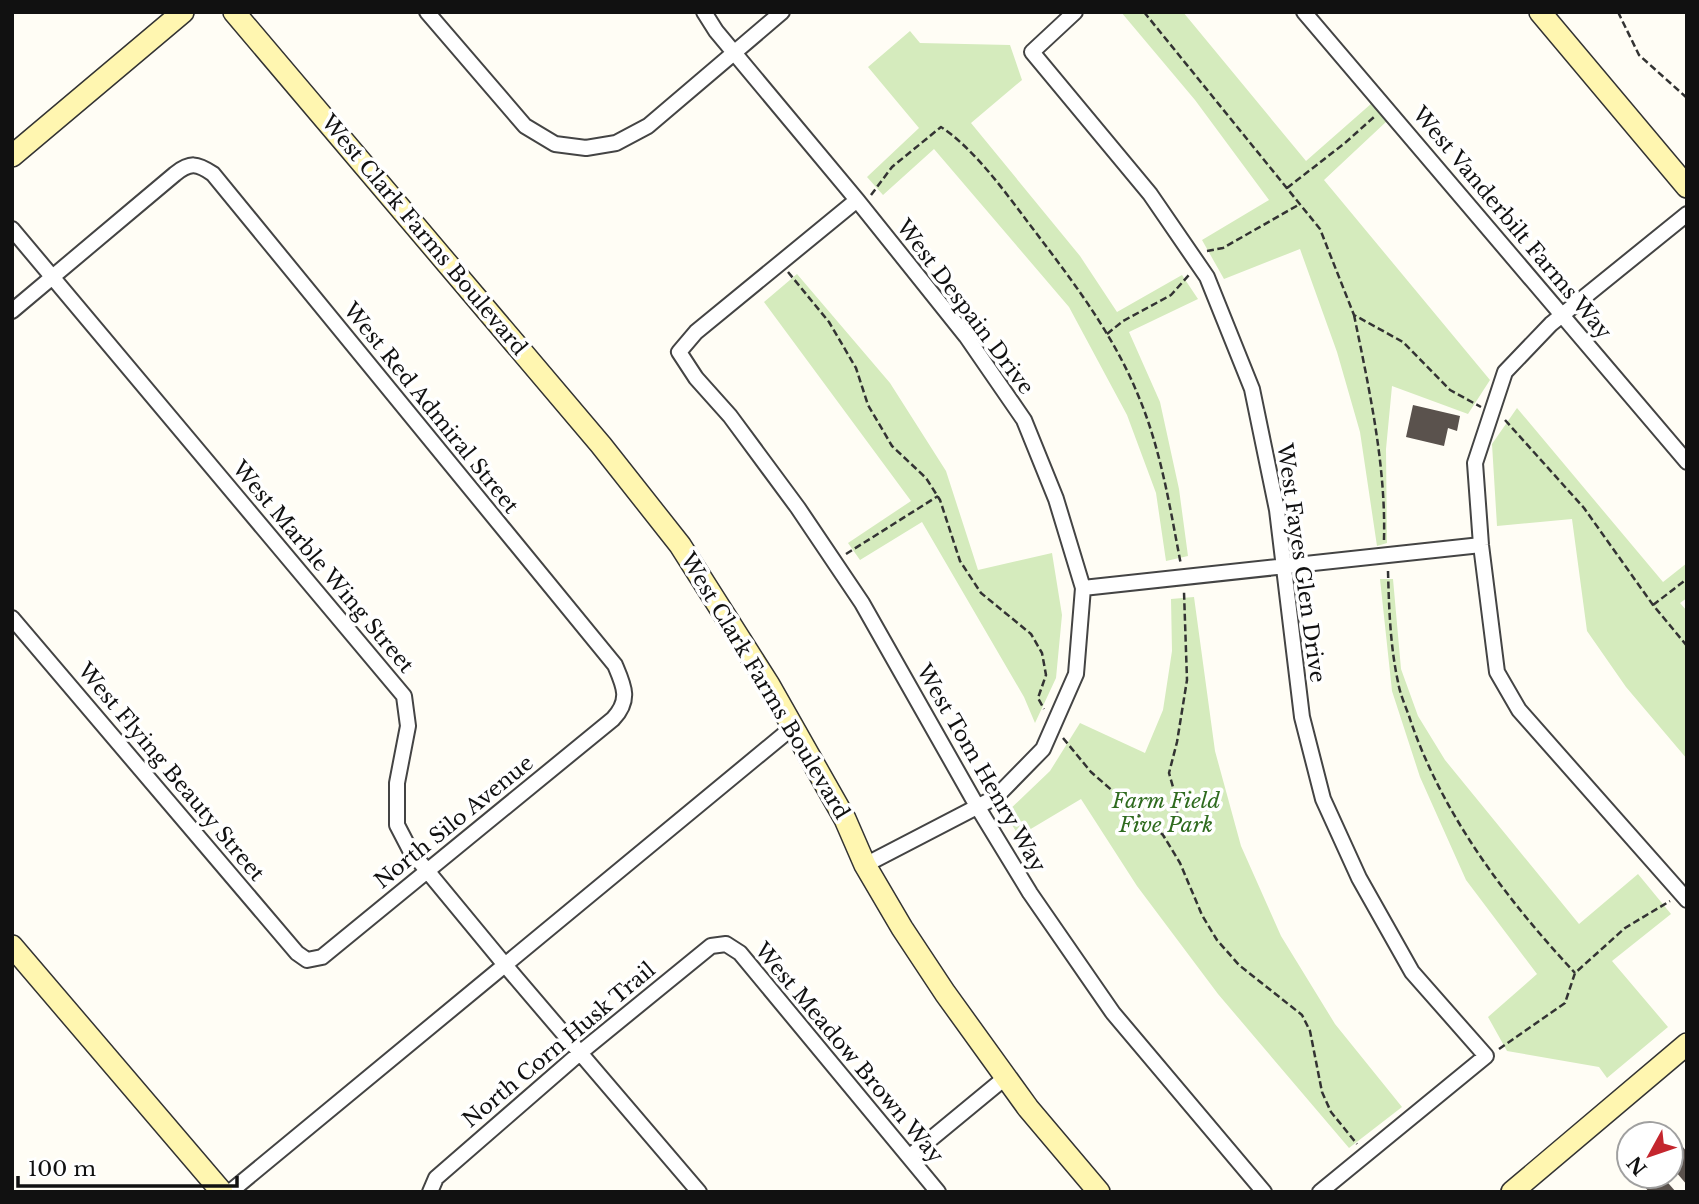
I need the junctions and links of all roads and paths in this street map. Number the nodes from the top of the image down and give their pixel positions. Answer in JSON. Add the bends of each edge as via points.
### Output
{"nodes":[{"id":1,"x":183,"y":12,"type":"edge"},
{"id":2,"x":234,"y":12,"type":"edge"},
{"id":3,"x":427,"y":12,"type":"edge"},
{"id":4,"x":704,"y":12,"type":"edge"},
{"id":5,"x":782,"y":12,"type":"edge"},
{"id":6,"x":1075,"y":12,"type":"edge"},
{"id":7,"x":1144,"y":12,"type":"edge"},
{"id":8,"x":1304,"y":12,"type":"edge"},
{"id":9,"x":1540,"y":12,"type":"edge"},
{"id":10,"x":1618,"y":12,"type":"edge"},
{"id":11,"x":734,"y":53,"type":"junction"},
{"id":12,"x":1687,"y":98,"type":"edge"},
{"id":13,"x":1385,"y":106,"type":"junction"},
{"id":14,"x":12,"y":156,"type":"edge"},
{"id":15,"x":1687,"y":187,"type":"edge"},
{"id":16,"x":1287,"y":188,"type":"junction"},
{"id":17,"x":860,"y":203,"type":"junction"},
{"id":18,"x":1300,"y":204,"type":"junction"},
{"id":19,"x":1687,"y":214,"type":"edge"},
{"id":20,"x":12,"y":229,"type":"edge"},
{"id":21,"x":1192,"y":254,"type":"junction"},
{"id":22,"x":53,"y":277,"type":"junction"},
{"id":23,"x":12,"y":311,"type":"edge"},
{"id":24,"x":1354,"y":315,"type":"junction"},
{"id":25,"x":1562,"y":316,"type":"junction"},
{"id":26,"x":1107,"y":334,"type":"junction"},
{"id":27,"x":1492,"y":413,"type":"junction"},
{"id":28,"x":1687,"y":462,"type":"edge"},
{"id":29,"x":938,"y":496,"type":"dead end"},
{"id":30,"x":1481,"y":545,"type":"junction"},
{"id":31,"x":1388,"y":556,"type":"junction"},
{"id":32,"x":834,"y":561,"type":"junction"},
{"id":33,"x":1284,"y":567,"type":"junction"},
{"id":34,"x":1184,"y":578,"type":"junction"},
{"id":35,"x":1687,"y":579,"type":"edge"},
{"id":36,"x":1083,"y":589,"type":"junction"},
{"id":37,"x":1653,"y":605,"type":"junction"},
{"id":38,"x":12,"y":618,"type":"edge"},
{"id":39,"x":1687,"y":646,"type":"edge"},
{"id":40,"x":625,"y":696,"type":"joint"},
{"id":41,"x":793,"y":727,"type":"junction"},
{"id":42,"x":978,"y":806,"type":"junction"},
{"id":43,"x":1163,"y":835,"type":"dead end"},
{"id":44,"x":865,"y":865,"type":"junction"},
{"id":45,"x":427,"y":871,"type":"junction"},
{"id":46,"x":1685,"y":895,"type":"edge"},
{"id":47,"x":726,"y":944,"type":"joint"},
{"id":48,"x":12,"y":946,"type":"edge"},
{"id":49,"x":297,"y":953,"type":"joint"},
{"id":50,"x":505,"y":965,"type":"junction"},
{"id":51,"x":1575,"y":973,"type":"junction"},
{"id":52,"x":1687,"y":1044,"type":"edge"},
{"id":53,"x":581,"y":1052,"type":"junction"},
{"id":54,"x":1486,"y":1056,"type":"junction"},
{"id":55,"x":1006,"y":1077,"type":"junction"},
{"id":56,"x":909,"y":1157,"type":"junction"},
{"id":57,"x":222,"y":1192,"type":"edge"},
{"id":58,"x":230,"y":1192,"type":"edge"},
{"id":59,"x":430,"y":1192,"type":"edge"},
{"id":60,"x":699,"y":1192,"type":"edge"},
{"id":61,"x":938,"y":1192,"type":"edge"},
{"id":62,"x":1099,"y":1192,"type":"edge"},
{"id":63,"x":1264,"y":1192,"type":"edge"},
{"id":64,"x":1320,"y":1192,"type":"edge"},
{"id":65,"x":1512,"y":1192,"type":"edge"}],
"edges":[{"from":1,"to":14,"type":"street"},
{"from":2,"to":41,"type":"street","name":"West Clark Farms Boulevard","via":[[673,535]]},
{"from":3,"to":11,"type":"street","via":[[525,126],[555,144],[586,148],[616,143],[648,126]]},
{"from":4,"to":11,"type":"street","name":"West Despain Drive"},
{"from":5,"to":11,"type":"street"},
{"from":6,"to":21,"type":"street","name":"West Fayes Glen Drive","via":[[1032,51],[1150,194]]},
{"from":7,"to":16,"type":"path"},
{"from":8,"to":13,"type":"street","name":"West Vanderbilt Farms Way"},
{"from":9,"to":15,"type":"street"},
{"from":10,"to":12,"type":"path","via":[[1639,55]]},
{"from":11,"to":17,"type":"street","name":"West Despain Drive"},
{"from":13,"to":16,"type":"path"},
{"from":13,"to":25,"type":"street","name":"West Vanderbilt Farms Way"},
{"from":16,"to":18,"type":"path"},
{"from":17,"to":26,"type":"path","via":[[892,167],[941,127],[957,138],[1017,208]]},
{"from":17,"to":32,"type":"street","name":"West Tom Henry Way","via":[[696,332],[680,352]]},
{"from":17,"to":36,"type":"street","name":"West Despain Drive","via":[[966,336],[1024,420],[1056,499]]},
{"from":18,"to":21,"type":"path","via":[[1223,248]]},
{"from":18,"to":24,"type":"path","via":[[1320,229]]},
{"from":19,"to":25,"type":"street"},
{"from":20,"to":22,"type":"street","name":"West Marble Wing Street"},
{"from":21,"to":26,"type":"path","via":[[1191,272],[1171,295]]},
{"from":21,"to":33,"type":"street","name":"West Fayes Glen Drive","via":[[1207,277],[1252,388]]},
{"from":22,"to":23,"type":"street"},
{"from":22,"to":40,"type":"street","name":"West Red Admiral Street","via":[[187,164],[199,164],[213,174],[615,665]]},
{"from":22,"to":45,"type":"street","name":"West Marble Wing Street","via":[[404,696],[408,726],[397,783],[397,825]]},
{"from":24,"to":27,"type":"path","via":[[1402,342],[1450,390]]},
{"from":24,"to":31,"type":"path","via":[[1369,390]]},
{"from":25,"to":27,"type":"street","via":[[1505,372]]},
{"from":25,"to":28,"type":"street","name":"West Vanderbilt Farms Way"},
{"from":26,"to":34,"type":"path","via":[[1139,395],[1158,457]]},
{"from":27,"to":30,"type":"street","via":[[1475,463]]},
{"from":27,"to":37,"type":"path","via":[[1507,421],[1584,508]]},
{"from":29,"to":32,"type":"path"},
{"from":30,"to":31,"type":"street"},
{"from":30,"to":46,"type":"street","via":[[1497,672],[1519,710]]},
{"from":31,"to":33,"type":"street"},
{"from":31,"to":51,"type":"path","via":[[1398,683],[1419,744],[1448,807],[1485,863],[1530,924]]},
{"from":32,"to":42,"type":"street","name":"West Tom Henry Way"},
{"from":33,"to":34,"type":"street"},
{"from":33,"to":54,"type":"street","name":"West Fayes Glen Drive","via":[[1302,717],[1323,799],[1359,878],[1412,972]]},
{"from":34,"to":36,"type":"street"},
{"from":34,"to":43,"type":"path","via":[[1187,680],[1169,773],[1177,816]]},
{"from":35,"to":37,"type":"path"},
{"from":36,"to":42,"type":"street","name":"West Despain Drive","via":[[1076,674],[1044,749],[996,797]]},
{"from":37,"to":39,"type":"path"},
{"from":38,"to":49,"type":"street","name":"West Flying Beauty Street"},
{"from":40,"to":45,"type":"street","name":"North Silo Avenue","via":[[613,719]]},
{"from":41,"to":44,"type":"street","name":"West Clark Farms Boulevard","via":[[845,819]]},
{"from":41,"to":50,"type":"street"},
{"from":42,"to":44,"type":"street","name":"West Despain Drive"},
{"from":42,"to":63,"type":"street","name":"West Tom Henry Way","via":[[1030,893],[1113,1013]]},
{"from":44,"to":55,"type":"street","name":"West Clark Farms Boulevard","via":[[909,939]]},
{"from":45,"to":49,"type":"street","name":"North Silo Avenue","via":[[322,957],[307,960]]},
{"from":45,"to":50,"type":"street","name":"West Marble Wing Street"},
{"from":46,"to":51,"type":"path","via":[[1625,929]]},
{"from":47,"to":53,"type":"street","name":"North Corn Husk Trail","via":[[711,946]]},
{"from":47,"to":56,"type":"street","name":"West Meadow Brown Way","via":[[740,953]]},
{"from":48,"to":57,"type":"street"},
{"from":50,"to":53,"type":"street","name":"West Marble Wing Street"},
{"from":50,"to":58,"type":"street"},
{"from":51,"to":54,"type":"path","via":[[1565,1003]]},
{"from":52,"to":65,"type":"street"},
{"from":53,"to":59,"type":"street","name":"North Corn Husk Trail","via":[[436,1178]]},
{"from":53,"to":60,"type":"street","name":"West Marble Wing Street"},
{"from":54,"to":64,"type":"street"},
{"from":55,"to":56,"type":"street"},
{"from":55,"to":62,"type":"street","name":"West Clark Farms Boulevard"},
{"from":56,"to":61,"type":"street","name":"West Meadow Brown Way"}]}
